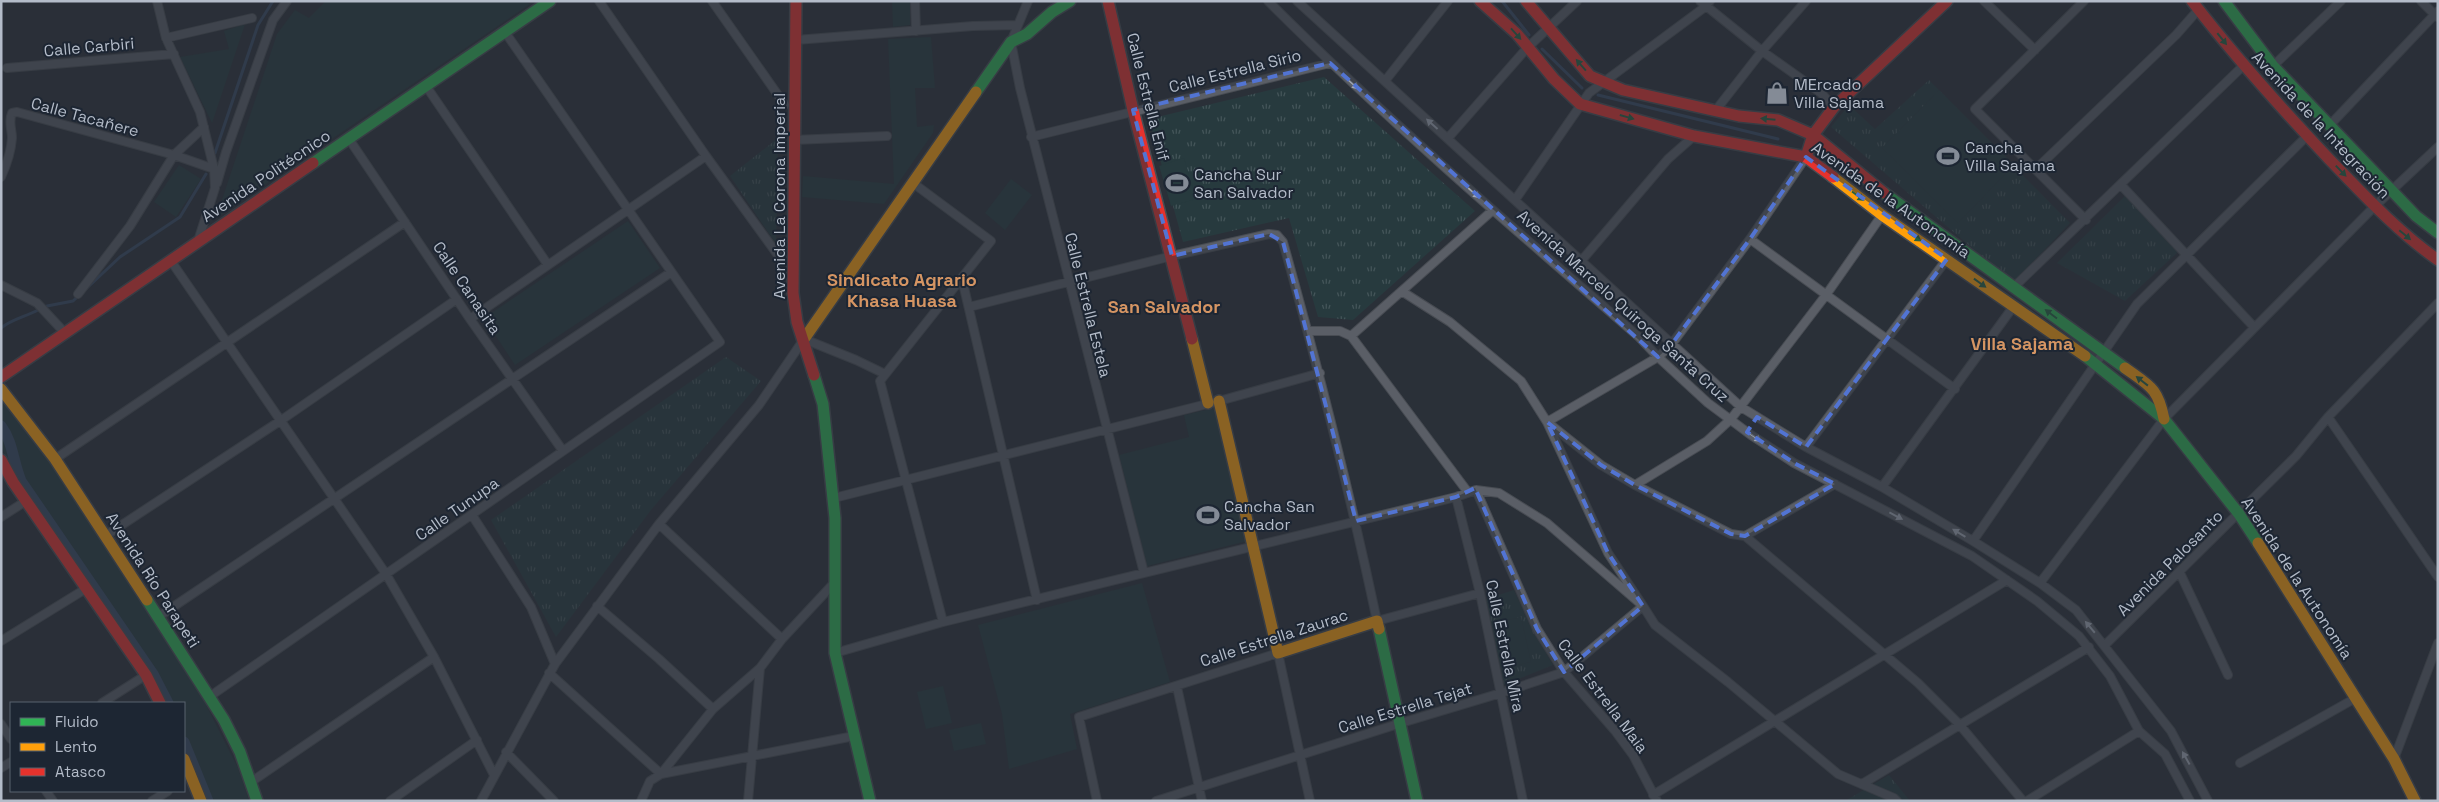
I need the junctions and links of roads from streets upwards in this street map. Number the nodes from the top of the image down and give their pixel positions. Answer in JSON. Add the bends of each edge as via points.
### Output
{"nodes":[{"id":1,"x":157,"y":1,"type":"edge"},
{"id":2,"x":287,"y":1,"type":"edge"},
{"id":3,"x":550,"y":1,"type":"edge"},
{"id":4,"x":599,"y":1,"type":"edge"},
{"id":5,"x":712,"y":1,"type":"edge"},
{"id":6,"x":796,"y":1,"type":"edge"},
{"id":7,"x":916,"y":1,"type":"edge"},
{"id":8,"x":1028,"y":1,"type":"edge"},
{"id":9,"x":1070,"y":1,"type":"edge"},
{"id":10,"x":1108,"y":1,"type":"edge"},
{"id":11,"x":1268,"y":1,"type":"edge"},
{"id":12,"x":1297,"y":1,"type":"edge"},
{"id":13,"x":1448,"y":1,"type":"edge"},
{"id":14,"x":1480,"y":1,"type":"edge"},
{"id":15,"x":1526,"y":1,"type":"edge"},
{"id":16,"x":1577,"y":1,"type":"edge"},
{"id":17,"x":1806,"y":1,"type":"edge"},
{"id":18,"x":1948,"y":1,"type":"edge"},
{"id":19,"x":1984,"y":1,"type":"edge"},
{"id":20,"x":2084,"y":1,"type":"edge"},
{"id":21,"x":2224,"y":1,"type":"edge"},
{"id":22,"x":2341,"y":1,"type":"edge"},
{"id":23,"x":2421,"y":1,"type":"edge"},
{"id":24,"x":1705,"y":3,"type":"edge"},
{"id":25,"x":2195,"y":5,"type":"edge"},
{"id":26,"x":2437,"y":14,"type":"edge"},
{"id":27,"x":252,"y":18,"type":"dead end"},
{"id":28,"x":1017,"y":26,"type":"junction"},
{"id":29,"x":1549,"y":27,"type":"junction"},
{"id":30,"x":916,"y":31,"type":"junction"},
{"id":31,"x":504,"y":32,"type":"junction"},
{"id":32,"x":166,"y":38,"type":"junction"},
{"id":33,"x":796,"y":40,"type":"junction"},
{"id":34,"x":1011,"y":42,"type":"junction"},
{"id":35,"x":1528,"y":48,"type":"junction"},
{"id":36,"x":2035,"y":50,"type":"junction"},
{"id":37,"x":1762,"y":51,"type":"junction"},
{"id":38,"x":174,"y":54,"type":"junction"},
{"id":39,"x":1330,"y":63,"type":"junction"},
{"id":40,"x":2244,"y":66,"type":"junction"},
{"id":41,"x":2273,"y":66,"type":"junction"},
{"id":42,"x":7,"y":68,"type":"dead end"},
{"id":43,"x":1385,"y":81,"type":"junction"},
{"id":44,"x":1600,"y":82,"type":"junction"},
{"id":45,"x":426,"y":86,"type":"junction"},
{"id":46,"x":1580,"y":104,"type":"junction"},
{"id":47,"x":785,"y":105,"type":"dead end"},
{"id":48,"x":1834,"y":107,"type":"junction"},
{"id":49,"x":1133,"y":110,"type":"junction"},
{"id":50,"x":1716,"y":110,"type":"junction"},
{"id":51,"x":204,"y":126,"type":"junction"},
{"id":52,"x":2329,"y":126,"type":"junction"},
{"id":53,"x":1813,"y":135,"type":"junction"},
{"id":54,"x":887,"y":136,"type":"dead end"},
{"id":55,"x":1694,"y":136,"type":"junction"},
{"id":56,"x":2307,"y":136,"type":"junction"},
{"id":57,"x":1031,"y":137,"type":"junction"},
{"id":58,"x":350,"y":138,"type":"junction"},
{"id":59,"x":1448,"y":138,"type":"junction"},
{"id":60,"x":794,"y":140,"type":"junction"},
{"id":61,"x":2438,"y":147,"type":"edge"},
{"id":62,"x":174,"y":156,"type":"junction"},
{"id":63,"x":706,"y":156,"type":"junction"},
{"id":64,"x":1806,"y":157,"type":"junction"},
{"id":65,"x":2037,"y":168,"type":"junction"},
{"id":66,"x":214,"y":169,"type":"junction"},
{"id":67,"x":1,"y":177,"type":"edge"},
{"id":68,"x":913,"y":183,"type":"junction"},
{"id":69,"x":2121,"y":185,"type":"junction"},
{"id":70,"x":215,"y":188,"type":"junction"},
{"id":71,"x":2393,"y":192,"type":"junction"},
{"id":72,"x":1515,"y":200,"type":"junction"},
{"id":73,"x":2375,"y":206,"type":"junction"},
{"id":74,"x":627,"y":210,"type":"junction"},
{"id":75,"x":1494,"y":210,"type":"junction"},
{"id":76,"x":1882,"y":215,"type":"junction"},
{"id":77,"x":2086,"y":220,"type":"junction"},
{"id":78,"x":405,"y":222,"type":"junction"},
{"id":79,"x":2438,"y":234,"type":"edge"},
{"id":80,"x":1750,"y":239,"type":"junction"},
{"id":81,"x":198,"y":243,"type":"junction"},
{"id":82,"x":2186,"y":255,"type":"junction"},
{"id":83,"x":1172,"y":256,"type":"junction"},
{"id":84,"x":780,"y":258,"type":"dead end"},
{"id":85,"x":1947,"y":259,"type":"junction"},
{"id":86,"x":1582,"y":260,"type":"junction"},
{"id":87,"x":2438,"y":260,"type":"edge"},
{"id":88,"x":171,"y":261,"type":"junction"},
{"id":89,"x":548,"y":265,"type":"junction"},
{"id":90,"x":670,"y":273,"type":"junction"},
{"id":91,"x":962,"y":280,"type":"junction"},
{"id":92,"x":1069,"y":284,"type":"junction"},
{"id":93,"x":1,"y":285,"type":"edge"},
{"id":94,"x":2015,"y":286,"type":"junction"},
{"id":95,"x":1403,"y":292,"type":"junction"},
{"id":96,"x":78,"y":294,"type":"dead end"},
{"id":97,"x":1826,"y":295,"type":"junction"},
{"id":98,"x":458,"y":300,"type":"junction"},
{"id":99,"x":2438,"y":303,"type":"edge"},
{"id":100,"x":2013,"y":306,"type":"junction"},
{"id":101,"x":969,"y":307,"type":"junction"},
{"id":102,"x":470,"y":318,"type":"junction"},
{"id":103,"x":2254,"y":327,"type":"junction"},
{"id":104,"x":1308,"y":331,"type":"junction"},
{"id":105,"x":65,"y":333,"type":"junction"},
{"id":106,"x":1351,"y":336,"type":"junction"},
{"id":107,"x":804,"y":339,"type":"junction"},
{"id":108,"x":1886,"y":340,"type":"junction"},
{"id":109,"x":226,"y":343,"type":"junction"},
{"id":110,"x":1672,"y":345,"type":"junction"},
{"id":111,"x":2104,"y":354,"type":"junction"},
{"id":112,"x":1658,"y":357,"type":"junction"},
{"id":113,"x":2097,"y":364,"type":"junction"},
{"id":114,"x":1320,"y":373,"type":"junction"},
{"id":115,"x":885,"y":374,"type":"junction"},
{"id":116,"x":1,"y":377,"type":"edge"},
{"id":117,"x":512,"y":378,"type":"junction"},
{"id":118,"x":1,"y":389,"type":"edge"},
{"id":119,"x":1955,"y":389,"type":"junction"},
{"id":120,"x":1214,"y":402,"type":"junction"},
{"id":121,"x":1741,"y":407,"type":"junction"},
{"id":122,"x":2328,"y":417,"type":"junction"},
{"id":123,"x":2164,"y":419,"type":"junction"},
{"id":124,"x":1731,"y":420,"type":"junction"},
{"id":125,"x":280,"y":421,"type":"junction"},
{"id":126,"x":1547,"y":422,"type":"junction"},
{"id":127,"x":1106,"y":430,"type":"junction"},
{"id":128,"x":1806,"y":447,"type":"junction"},
{"id":129,"x":563,"y":451,"type":"junction"},
{"id":130,"x":1005,"y":456,"type":"junction"},
{"id":131,"x":55,"y":459,"type":"junction"},
{"id":132,"x":1,"y":460,"type":"edge"},
{"id":133,"x":905,"y":480,"type":"junction"},
{"id":134,"x":1835,"y":484,"type":"junction"},
{"id":135,"x":1635,"y":485,"type":"junction"},
{"id":136,"x":1882,"y":487,"type":"junction"},
{"id":137,"x":1471,"y":491,"type":"junction"},
{"id":138,"x":1456,"y":497,"type":"junction"},
{"id":139,"x":334,"y":498,"type":"junction"},
{"id":140,"x":834,"y":498,"type":"junction"},
{"id":141,"x":26,"y":501,"type":"junction"},
{"id":142,"x":2239,"y":514,"type":"junction"},
{"id":143,"x":472,"y":515,"type":"junction"},
{"id":144,"x":1,"y":517,"type":"edge"},
{"id":145,"x":1356,"y":521,"type":"junction"},
{"id":146,"x":659,"y":524,"type":"junction"},
{"id":147,"x":105,"y":536,"type":"junction"},
{"id":148,"x":1745,"y":536,"type":"junction"},
{"id":149,"x":1973,"y":541,"type":"junction"},
{"id":150,"x":1253,"y":545,"type":"junction"},
{"id":151,"x":1144,"y":573,"type":"junction"},
{"id":152,"x":2180,"y":573,"type":"junction"},
{"id":153,"x":386,"y":574,"type":"junction"},
{"id":154,"x":2438,"y":576,"type":"edge"},
{"id":155,"x":2007,"y":580,"type":"junction"},
{"id":156,"x":835,"y":582,"type":"junction"},
{"id":157,"x":2040,"y":583,"type":"junction"},
{"id":158,"x":87,"y":588,"type":"junction"},
{"id":159,"x":1480,"y":593,"type":"junction"},
{"id":160,"x":1037,"y":600,"type":"junction"},
{"id":161,"x":597,"y":606,"type":"junction"},
{"id":162,"x":1643,"y":606,"type":"junction"},
{"id":163,"x":158,"y":617,"type":"junction"},
{"id":164,"x":1377,"y":620,"type":"junction"},
{"id":165,"x":943,"y":622,"type":"junction"},
{"id":166,"x":782,"y":639,"type":"junction"},
{"id":167,"x":1,"y":641,"type":"edge"},
{"id":168,"x":2438,"y":643,"type":"edge"},
{"id":169,"x":2105,"y":645,"type":"junction"},
{"id":170,"x":2089,"y":647,"type":"junction"},
{"id":171,"x":835,"y":653,"type":"junction"},
{"id":172,"x":1278,"y":654,"type":"junction"},
{"id":173,"x":1885,"y":654,"type":"junction"},
{"id":174,"x":434,"y":657,"type":"junction"},
{"id":175,"x":555,"y":664,"type":"junction"},
{"id":176,"x":760,"y":668,"type":"junction"},
{"id":177,"x":1564,"y":672,"type":"junction"},
{"id":178,"x":549,"y":673,"type":"junction"},
{"id":179,"x":146,"y":675,"type":"junction"},
{"id":180,"x":2228,"y":675,"type":"dead end"},
{"id":181,"x":1177,"y":687,"type":"junction"},
{"id":182,"x":1501,"y":693,"type":"junction"},
{"id":183,"x":208,"y":697,"type":"junction"},
{"id":184,"x":2354,"y":698,"type":"junction"},
{"id":185,"x":104,"y":702,"type":"edge"},
{"id":186,"x":160,"y":702,"type":"edge"},
{"id":187,"x":713,"y":709,"type":"junction"},
{"id":188,"x":1774,"y":721,"type":"junction"},
{"id":189,"x":1400,"y":723,"type":"junction"},
{"id":190,"x":1,"y":724,"type":"edge"},
{"id":191,"x":1958,"y":724,"type":"junction"},
{"id":192,"x":2139,"y":731,"type":"junction"},
{"id":193,"x":854,"y":736,"type":"junction"},
{"id":194,"x":10,"y":738,"type":"edge"},
{"id":195,"x":477,"y":740,"type":"junction"},
{"id":196,"x":506,"y":752,"type":"junction"},
{"id":197,"x":1299,"y":754,"type":"junction"},
{"id":198,"x":751,"y":757,"type":"junction"},
{"id":199,"x":2394,"y":759,"type":"junction"},
{"id":200,"x":2240,"y":763,"type":"dead end"},
{"id":201,"x":185,"y":764,"type":"edge"},
{"id":202,"x":661,"y":774,"type":"junction"},
{"id":203,"x":494,"y":775,"type":"junction"},
{"id":204,"x":188,"y":779,"type":"edge"},
{"id":205,"x":251,"y":782,"type":"junction"},
{"id":206,"x":1862,"y":784,"type":"junction"},
{"id":207,"x":1199,"y":787,"type":"junction"},
{"id":208,"x":166,"y":792,"type":"edge"},
{"id":209,"x":1655,"y":798,"type":"edge"},
{"id":210,"x":483,"y":800,"type":"edge"},
{"id":211,"x":152,"y":801,"type":"edge"},
{"id":212,"x":201,"y":801,"type":"edge"},
{"id":213,"x":257,"y":801,"type":"edge"},
{"id":214,"x":390,"y":801,"type":"edge"},
{"id":215,"x":554,"y":801,"type":"edge"},
{"id":216,"x":641,"y":801,"type":"edge"},
{"id":217,"x":748,"y":801,"type":"edge"},
{"id":218,"x":870,"y":801,"type":"edge"},
{"id":219,"x":1097,"y":801,"type":"edge"},
{"id":220,"x":1156,"y":801,"type":"edge"},
{"id":221,"x":1202,"y":801,"type":"edge"},
{"id":222,"x":1310,"y":801,"type":"edge"},
{"id":223,"x":1417,"y":801,"type":"edge"},
{"id":224,"x":1523,"y":801,"type":"edge"},
{"id":225,"x":1897,"y":801,"type":"edge"},
{"id":226,"x":2023,"y":801,"type":"edge"},
{"id":227,"x":2027,"y":801,"type":"edge"},
{"id":228,"x":2190,"y":801,"type":"edge"},
{"id":229,"x":2208,"y":801,"type":"edge"},
{"id":230,"x":2415,"y":801,"type":"edge"}],
"edges":[{"from":1,"to":32,"type":"street"},
{"from":2,"to":70,"type":"street","via":[[274,20]]},
{"from":3,"to":31,"type":"street","name":"Avenida Politécnico"},
{"from":4,"to":63,"type":"street"},
{"from":5,"to":47,"type":"street"},
{"from":6,"to":33,"type":"street","name":"Avenida La Corona Imperial"},
{"from":7,"to":30,"type":"street"},
{"from":8,"to":28,"type":"street"},
{"from":9,"to":34,"type":"street","via":[[1019,41]]},
{"from":10,"to":49,"type":"street","name":"Calle Estrella Enif"},
{"from":11,"to":39,"type":"street","name":"Avenida Marcelo Quiroga Santa Cruz"},
{"from":12,"to":43,"type":"street","name":"Avenida Marcelo Quiroga Santa Cruz"},
{"from":13,"to":43,"type":"street"},
{"from":14,"to":35,"type":"street","name":"Avenida de la Autonomía","one_way":true},
{"from":15,"to":29,"type":"street","name":"Avenida de la Autonomía"},
{"from":16,"to":29,"type":"street"},
{"from":17,"to":37,"type":"street"},
{"from":18,"to":48,"type":"street"},
{"from":19,"to":36,"type":"street"},
{"from":20,"to":36,"type":"street"},
{"from":21,"to":41,"type":"street","name":"Avenida de la Integración"},
{"from":22,"to":41,"type":"street"},
{"from":23,"to":26,"type":"street"},
{"from":24,"to":37,"type":"street"},
{"from":24,"to":44,"type":"street"},
{"from":25,"to":40,"type":"street","name":"Avenida de la Integración","one_way":true},
{"from":25,"to":65,"type":"street","via":[[2176,35]]},
{"from":26,"to":52,"type":"street"},
{"from":27,"to":32,"type":"street"},
{"from":28,"to":30,"type":"street"},
{"from":28,"to":34,"type":"street"},
{"from":29,"to":35,"type":"street"},
{"from":44,"to":29,"type":"street","name":"Avenida de la Autonomía","one_way":true,"via":[[1590,76]]},
{"from":30,"to":33,"type":"street"},
{"from":31,"to":45,"type":"street","name":"Avenida Politécnico"},
{"from":31,"to":74,"type":"street"},
{"from":32,"to":38,"type":"street"},
{"from":33,"to":60,"type":"street","name":"Avenida La Corona Imperial"},
{"from":34,"to":57,"type":"street","name":"Calle Estrella Estela"},
{"from":34,"to":68,"type":"street"},
{"from":35,"to":46,"type":"street","name":"Avenida de la Autonomía"},
{"from":35,"to":59,"type":"street"},
{"from":36,"to":65,"type":"street","via":[[1975,109]]},
{"from":37,"to":48,"type":"street","via":[[1821,92]]},
{"from":37,"to":50,"type":"street"},
{"from":38,"to":42,"type":"street","name":"Calle Carbiri"},
{"from":38,"to":51,"type":"street"},
{"from":39,"to":49,"type":"street","name":"Calle Estrella Sirio"},
{"from":39,"to":75,"type":"street","name":"Avenida Marcelo Quiroga Santa Cruz","one_way":true},
{"from":40,"to":56,"type":"street","name":"Avenida de la Integración"},
{"from":40,"to":69,"type":"street"},
{"from":41,"to":52,"type":"street","name":"Avenida de la Integración"},
{"from":59,"to":43,"type":"street","name":"Avenida Marcelo Quiroga Santa Cruz","one_way":true},
{"from":44,"to":46,"type":"street"},
{"from":44,"to":50,"type":"street","name":"Avenida de la Autonomía"},
{"from":45,"to":58,"type":"street","name":"Avenida Politécnico"},
{"from":45,"to":89,"type":"street"},
{"from":46,"to":55,"type":"street","name":"Avenida de la Autonomía","one_way":true},
{"from":46,"to":72,"type":"street"},
{"from":48,"to":53,"type":"street"},
{"from":49,"to":57,"type":"street","name":"Calle Estrella Sirio"},
{"from":49,"to":83,"type":"street","name":"Calle Estrella Enif"},
{"from":53,"to":50,"type":"street","name":"Avenida de la Autonomía","one_way":true,"via":[[1778,120]]},
{"from":51,"to":62,"type":"street"},
{"from":51,"to":66,"type":"street"},
{"from":52,"to":71,"type":"street","name":"Avenida de la Integración"},
{"from":53,"to":64,"type":"street"},
{"from":53,"to":94,"type":"street","name":"Avenida de la Autonomía","via":[[1874,185]]},
{"from":54,"to":60,"type":"street"},
{"from":55,"to":64,"type":"street","name":"Avenida de la Autonomía"},
{"from":55,"to":86,"type":"street","via":[[1668,158]]},
{"from":56,"to":73,"type":"street","name":"Avenida de la Integración","one_way":true},
{"from":56,"to":82,"type":"street"},
{"from":57,"to":92,"type":"street","name":"Calle Estrella Estela"},
{"from":58,"to":78,"type":"street","name":"Calle Canasita"},
{"from":58,"to":81,"type":"street","name":"Avenida Politécnico"},
{"from":59,"to":72,"type":"street","name":"Avenida Marcelo Quiroga Santa Cruz"},
{"from":60,"to":107,"type":"street","name":"Avenida La Corona Imperial","via":[[793,293],[797,322]]},
{"from":61,"to":71,"type":"street"},
{"from":62,"to":66,"type":"street","name":"Calle Tacañere"},
{"from":62,"to":67,"type":"street","name":"Calle Tacañere","via":[[17,112],[10,118],[12,137],[8,162]]},
{"from":62,"to":96,"type":"street","via":[[130,226]]},
{"from":63,"to":74,"type":"street"},
{"from":63,"to":84,"type":"street"},
{"from":64,"to":76,"type":"street","name":"Avenida de la Autonomía","one_way":true},
{"from":64,"to":80,"type":"street"},
{"from":65,"to":77,"type":"street"},
{"from":66,"to":70,"type":"street"},
{"from":68,"to":91,"type":"street","via":[[991,241]]},
{"from":68,"to":107,"type":"street"},
{"from":69,"to":77,"type":"street"},
{"from":69,"to":82,"type":"street"},
{"from":70,"to":81,"type":"street"},
{"from":71,"to":73,"type":"street"},
{"from":71,"to":79,"type":"street","name":"Avenida de la Integración"},
{"from":72,"to":86,"type":"street","name":"Avenida Marcelo Quiroga Santa Cruz"},
{"from":73,"to":87,"type":"street","name":"Avenida de la Integración","one_way":true,"via":[[2399,231]]},
{"from":73,"to":103,"type":"street"},
{"from":74,"to":89,"type":"street"},
{"from":74,"to":90,"type":"street"},
{"from":75,"to":95,"type":"street"},
{"from":75,"to":112,"type":"street","name":"Avenida Marcelo Quiroga Santa Cruz"},
{"from":76,"to":85,"type":"street","name":"Avenida de la Autonomía","one_way":true},
{"from":76,"to":97,"type":"street"},
{"from":77,"to":94,"type":"street"},
{"from":78,"to":98,"type":"street","name":"Calle Canasita"},
{"from":78,"to":109,"type":"street"},
{"from":80,"to":97,"type":"street"},
{"from":80,"to":110,"type":"street"},
{"from":81,"to":88,"type":"street","name":"Avenida Politécnico"},
{"from":82,"to":103,"type":"street"},
{"from":82,"to":111,"type":"street","via":[[2138,304]]},
{"from":83,"to":92,"type":"street"},
{"from":83,"to":104,"type":"street","via":[[1269,234],[1278,235],[1283,242]]},
{"from":83,"to":120,"type":"street","name":"Calle Estrella Enif"},
{"from":85,"to":100,"type":"street","name":"Avenida de la Autonomía","one_way":true},
{"from":85,"to":108,"type":"street"},
{"from":86,"to":110,"type":"street","name":"Avenida Marcelo Quiroga Santa Cruz"},
{"from":88,"to":105,"type":"street","name":"Avenida Politécnico"},
{"from":88,"to":109,"type":"street"},
{"from":89,"to":102,"type":"street"},
{"from":90,"to":117,"type":"street"},
{"from":90,"to":129,"type":"street","name":"Calle Tunupa","via":[[720,342]]},
{"from":91,"to":101,"type":"street"},
{"from":91,"to":115,"type":"street"},
{"from":92,"to":101,"type":"street"},
{"from":92,"to":127,"type":"street","name":"Calle Estrella Estela"},
{"from":93,"to":105,"type":"street","via":[[37,303]]},
{"from":111,"to":94,"type":"street","name":"Avenida de la Autonomía","one_way":true},
{"from":95,"to":106,"type":"street"},
{"from":95,"to":126,"type":"street","via":[[1450,322],[1521,381]]},
{"from":97,"to":108,"type":"street"},
{"from":97,"to":121,"type":"street"},
{"from":98,"to":102,"type":"street","name":"Calle Canasita"},
{"from":98,"to":125,"type":"street"},
{"from":99,"to":122,"type":"street","name":"Avenida Palosanto"},
{"from":100,"to":113,"type":"street","name":"Avenida de la Autonomía"},
{"from":100,"to":119,"type":"street"},
{"from":101,"to":130,"type":"street"},
{"from":102,"to":117,"type":"street","name":"Calle Canasita"},
{"from":103,"to":123,"type":"street"},
{"from":104,"to":106,"type":"street","via":[[1340,331]]},
{"from":104,"to":114,"type":"street"},
{"from":105,"to":116,"type":"street","name":"Avenida Politécnico"},
{"from":106,"to":137,"type":"street","name":"Calle Estrella Maia"},
{"from":107,"to":115,"type":"street"},
{"from":107,"to":140,"type":"street","name":"Avenida La Corona Imperial","via":[[823,404]]},
{"from":107,"to":146,"type":"street","via":[[759,405]]},
{"from":108,"to":119,"type":"street"},
{"from":108,"to":128,"type":"street"},
{"from":109,"to":125,"type":"street"},
{"from":109,"to":131,"type":"street"},
{"from":110,"to":112,"type":"street"},
{"from":110,"to":121,"type":"street","name":"Avenida Marcelo Quiroga Santa Cruz"},
{"from":111,"to":113,"type":"street"},
{"from":123,"to":111,"type":"street","name":"Avenida de la Autonomía","one_way":true,"via":[[2160,397],[2145,382]]},
{"from":112,"to":124,"type":"street","name":"Avenida Marcelo Quiroga Santa Cruz"},
{"from":112,"to":126,"type":"street"},
{"from":113,"to":123,"type":"street","name":"Avenida de la Autonomía"},
{"from":113,"to":149,"type":"street"},
{"from":114,"to":120,"type":"street"},
{"from":114,"to":145,"type":"street"},
{"from":115,"to":133,"type":"street","via":[[880,381]]},
{"from":117,"to":129,"type":"street","name":"Calle Canasita"},
{"from":117,"to":139,"type":"street"},
{"from":118,"to":131,"type":"street","name":"Avenida Río Parapeti"},
{"from":119,"to":136,"type":"street"},
{"from":120,"to":127,"type":"street"},
{"from":120,"to":150,"type":"street","name":"Calle Estrella Enif"},
{"from":121,"to":124,"type":"street"},
{"from":121,"to":128,"type":"street","name":"Avenida Marcelo Quiroga Santa Cruz"},
{"from":122,"to":142,"type":"street","name":"Avenida Palosanto","via":[[2296,456]]},
{"from":122,"to":154,"type":"street"},
{"from":123,"to":142,"type":"street","name":"Avenida de la Autonomía"},
{"from":123,"to":157,"type":"street"},
{"from":124,"to":134,"type":"street","name":"Avenida Marcelo Quiroga Santa Cruz","one_way":true,"via":[[1794,463]]},
{"from":124,"to":135,"type":"street","via":[[1707,441]]},
{"from":125,"to":139,"type":"street"},
{"from":125,"to":147,"type":"street"},
{"from":126,"to":135,"type":"street","via":[[1601,465]]},
{"from":126,"to":162,"type":"street","via":[[1608,553]]},
{"from":127,"to":130,"type":"street"},
{"from":127,"to":151,"type":"street","name":"Calle Estrella Estela"},
{"from":128,"to":136,"type":"street","name":"Avenida Marcelo Quiroga Santa Cruz"},
{"from":129,"to":143,"type":"street","name":"Calle Tunupa"},
{"from":130,"to":133,"type":"street"},
{"from":130,"to":160,"type":"street"},
{"from":131,"to":147,"type":"street","name":"Avenida Río Parapeti"},
{"from":132,"to":141,"type":"street"},
{"from":133,"to":140,"type":"street"},
{"from":133,"to":165,"type":"street"},
{"from":134,"to":148,"type":"street"},
{"from":134,"to":155,"type":"street","name":"Avenida Marcelo Quiroga Santa Cruz","one_way":true,"via":[[1972,556]]},
{"from":135,"to":148,"type":"street","via":[[1731,534]]},
{"from":149,"to":136,"type":"street","name":"Avenida Marcelo Quiroga Santa Cruz","one_way":true},
{"from":137,"to":138,"type":"street"},
{"from":137,"to":162,"type":"street","via":[[1499,493],[1547,523]]},
{"from":137,"to":177,"type":"street","name":"Calle Estrella Maia","via":[[1517,581],[1537,629]]},
{"from":138,"to":145,"type":"street"},
{"from":138,"to":159,"type":"street","name":"Calle Estrella Mira"},
{"from":139,"to":153,"type":"street"},
{"from":139,"to":163,"type":"street"},
{"from":140,"to":156,"type":"street","name":"Avenida La Corona Imperial"},
{"from":141,"to":144,"type":"street"},
{"from":141,"to":158,"type":"street"},
{"from":142,"to":152,"type":"street","name":"Avenida Palosanto"},
{"from":142,"to":184,"type":"street","name":"Avenida de la Autonomía"},
{"from":143,"to":153,"type":"street","name":"Calle Tunupa"},
{"from":143,"to":175,"type":"street","via":[[531,607]]},
{"from":145,"to":150,"type":"street"},
{"from":145,"to":164,"type":"street"},
{"from":146,"to":161,"type":"street"},
{"from":146,"to":166,"type":"street"},
{"from":147,"to":163,"type":"street","name":"Avenida Río Parapeti"},
{"from":148,"to":173,"type":"street"},
{"from":149,"to":157,"type":"street","name":"Avenida Marcelo Quiroga Santa Cruz"},
{"from":150,"to":151,"type":"street"},
{"from":150,"to":172,"type":"street","name":"Calle Estrella Enif"},
{"from":151,"to":160,"type":"street"},
{"from":152,"to":169,"type":"street","name":"Avenida Palosanto"},
{"from":152,"to":180,"type":"street"},
{"from":153,"to":174,"type":"street"},
{"from":153,"to":183,"type":"street","name":"Calle Tunupa"},
{"from":155,"to":170,"type":"street","name":"Avenida Marcelo Quiroga Santa Cruz","via":[[2044,607]]},
{"from":155,"to":173,"type":"street"},
{"from":156,"to":166,"type":"street"},
{"from":156,"to":171,"type":"street","name":"Avenida La Corona Imperial"},
{"from":169,"to":157,"type":"street","name":"Avenida Marcelo Quiroga Santa Cruz","one_way":true,"via":[[2076,610]]},
{"from":158,"to":167,"type":"street"},
{"from":158,"to":179,"type":"street"},
{"from":159,"to":164,"type":"street","name":"Calle Estrella Zaurac"},
{"from":159,"to":182,"type":"street","name":"Calle Estrella Mira"},
{"from":160,"to":165,"type":"street"},
{"from":161,"to":175,"type":"street"},
{"from":161,"to":187,"type":"street"},
{"from":162,"to":177,"type":"street","name":"Calle Estrella Tejat"},
{"from":162,"to":188,"type":"street","via":[[1655,625]]},
{"from":163,"to":183,"type":"street","name":"Avenida Río Parapeti"},
{"from":164,"to":172,"type":"street","name":"Calle Estrella Zaurac"},
{"from":164,"to":189,"type":"street"},
{"from":165,"to":171,"type":"street"},
{"from":166,"to":176,"type":"street"},
{"from":168,"to":199,"type":"street"},
{"from":229,"to":169,"type":"street","name":"Avenida Marcelo Quiroga Santa Cruz","one_way":true,"via":[[2171,731]]},
{"from":170,"to":191,"type":"street"},
{"from":170,"to":192,"type":"street","name":"Avenida Marcelo Quiroga Santa Cruz","via":[[2110,676]]},
{"from":171,"to":193,"type":"street","name":"Avenida La Corona Imperial"},
{"from":172,"to":181,"type":"street","name":"Calle Estrella Zaurac"},
{"from":172,"to":197,"type":"street"},
{"from":173,"to":188,"type":"street"},
{"from":173,"to":191,"type":"street"},
{"from":174,"to":195,"type":"street"},
{"from":174,"to":205,"type":"street"},
{"from":175,"to":178,"type":"street"},
{"from":176,"to":187,"type":"street"},
{"from":176,"to":198,"type":"street"},
{"from":177,"to":182,"type":"street","name":"Calle Estrella Tejat"},
{"from":177,"to":209,"type":"street","name":"Calle Estrella Maia","via":[[1633,755]]},
{"from":178,"to":196,"type":"street"},
{"from":178,"to":202,"type":"street"},
{"from":179,"to":185,"type":"street"},
{"from":179,"to":186,"type":"street"},
{"from":181,"to":207,"type":"street"},
{"from":181,"to":219,"type":"street","name":"Calle Estrella Zaurac","via":[[1079,717]]},
{"from":182,"to":189,"type":"street","name":"Calle Estrella Tejat"},
{"from":182,"to":224,"type":"street","name":"Calle Estrella Mira"},
{"from":183,"to":205,"type":"street","name":"Avenida Río Parapeti","via":[[224,720]]},
{"from":184,"to":199,"type":"street","name":"Avenida de la Autonomía"},
{"from":184,"to":200,"type":"street"},
{"from":187,"to":202,"type":"street"},
{"from":188,"to":206,"type":"street","via":[[1838,774]]},
{"from":188,"to":209,"type":"street"},
{"from":189,"to":197,"type":"street","name":"Calle Estrella Tejat"},
{"from":189,"to":223,"type":"street"},
{"from":190,"to":194,"type":"street"},
{"from":191,"to":206,"type":"street"},
{"from":191,"to":226,"type":"street"},
{"from":192,"to":227,"type":"street"},
{"from":192,"to":228,"type":"street","name":"Avenida Marcelo Quiroga Santa Cruz","via":[[2165,754]]},
{"from":193,"to":198,"type":"street"},
{"from":193,"to":218,"type":"street","name":"Avenida La Corona Imperial"},
{"from":195,"to":203,"type":"street"},
{"from":195,"to":214,"type":"street"},
{"from":196,"to":203,"type":"street"},
{"from":196,"to":215,"type":"street"},
{"from":197,"to":207,"type":"street","name":"Calle Estrella Tejat"},
{"from":197,"to":222,"type":"street"},
{"from":198,"to":202,"type":"street"},
{"from":198,"to":217,"type":"street"},
{"from":199,"to":230,"type":"street","name":"Avenida de la Autonomía"},
{"from":201,"to":204,"type":"street"},
{"from":202,"to":216,"type":"street","via":[[650,781]]},
{"from":203,"to":210,"type":"street"},
{"from":204,"to":212,"type":"street"},
{"from":205,"to":213,"type":"street","name":"Avenida Río Parapeti"},
{"from":206,"to":225,"type":"street"},
{"from":207,"to":220,"type":"street","name":"Calle Estrella Tejat"},
{"from":207,"to":221,"type":"street"},
{"from":208,"to":211,"type":"street"}]}
